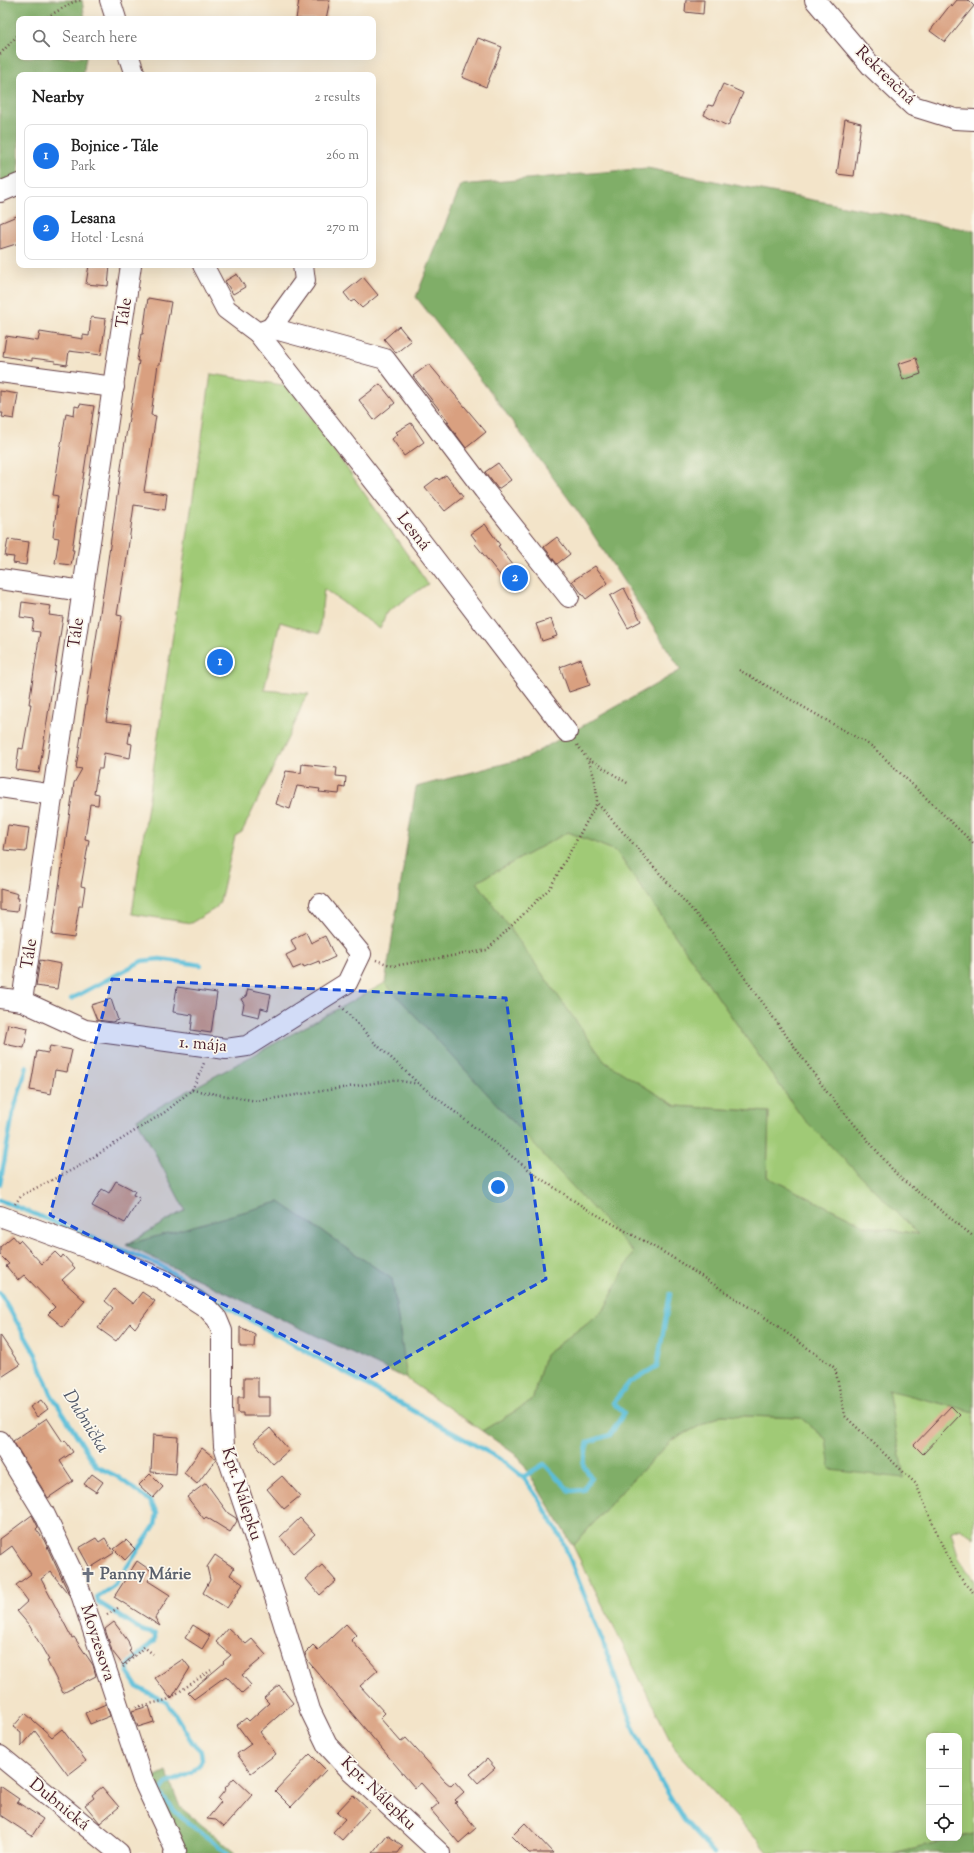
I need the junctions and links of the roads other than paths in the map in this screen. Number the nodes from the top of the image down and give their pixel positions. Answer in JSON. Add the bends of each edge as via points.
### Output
{"nodes":[{"id":1,"x":110,"y":0,"type":"edge"},
{"id":2,"x":815,"y":0,"type":"edge"},
{"id":3,"x":115,"y":16,"type":"edge"},
{"id":4,"x":130,"y":60,"type":"edge"},
{"id":5,"x":134,"y":72,"type":"edge"},
{"id":6,"x":974,"y":120,"type":"edge"},
{"id":7,"x":16,"y":185,"type":"edge"},
{"id":8,"x":0,"y":192,"type":"edge"},
{"id":9,"x":131,"y":268,"type":"edge"},
{"id":10,"x":205,"y":268,"type":"edge"},
{"id":11,"x":303,"y":268,"type":"edge"},
{"id":12,"x":264,"y":330,"type":"junction"},
{"id":13,"x":0,"y":372,"type":"edge"},
{"id":14,"x":114,"y":387,"type":"junction"},
{"id":15,"x":0,"y":579,"type":"edge"},
{"id":16,"x":83,"y":591,"type":"junction"},
{"id":17,"x":569,"y":597,"type":"dead end"},
{"id":18,"x":567,"y":732,"type":"dead end"},
{"id":19,"x":0,"y":787,"type":"edge"},
{"id":20,"x":54,"y":795,"type":"junction"},
{"id":21,"x":320,"y":904,"type":"dead end"},
{"id":22,"x":0,"y":998,"type":"edge"},
{"id":23,"x":22,"y":1001,"type":"junction"},
{"id":24,"x":0,"y":1216,"type":"edge"},
{"id":25,"x":0,"y":1441,"type":"edge"},
{"id":26,"x":0,"y":1756,"type":"edge"},
{"id":27,"x":119,"y":1853,"type":"edge"},
{"id":28,"x":174,"y":1853,"type":"edge"},
{"id":29,"x":440,"y":1853,"type":"edge"}],
"edges":[{"from":1,"to":3,"type":"street"},
{"from":2,"to":6,"type":"street","name":"Rekreačná","via":[[872,67],[913,106],[955,119]]},
{"from":4,"to":5,"type":"street"},
{"from":7,"to":8,"type":"street"},
{"from":9,"to":14,"type":"street","name":"Tále"},
{"from":10,"to":12,"type":"street","name":"Lesná","via":[[226,309]]},
{"from":11,"to":12,"type":"street","via":[[305,280]]},
{"from":12,"to":17,"type":"street","name":"Lesná","via":[[385,359]]},
{"from":12,"to":18,"type":"street","name":"Lesná"},
{"from":13,"to":14,"type":"street"},
{"from":14,"to":16,"type":"street","name":"Tále"},
{"from":15,"to":16,"type":"street"},
{"from":16,"to":20,"type":"street","name":"Tále"},
{"from":19,"to":20,"type":"street"},
{"from":20,"to":23,"type":"street","name":"Tále"},
{"from":21,"to":23,"type":"street","name":"1. mája","via":[[361,954],[346,983],[247,1046],[226,1049],[204,1047],[85,1030]]},
{"from":22,"to":23,"type":"street","name":"1. mája"},
{"from":24,"to":29,"type":"street","name":"Kpt. Nálepku","via":[[101,1253],[162,1279],[207,1308],[217,1319],[222,1331],[224,1446],[310,1710],[327,1745],[350,1770]]},
{"from":25,"to":28,"type":"street","name":"Moyzesova","via":[[44,1513],[77,1582],[143,1780],[176,1851]]},
{"from":26,"to":27,"type":"street","name":"Dubnická"}]}
